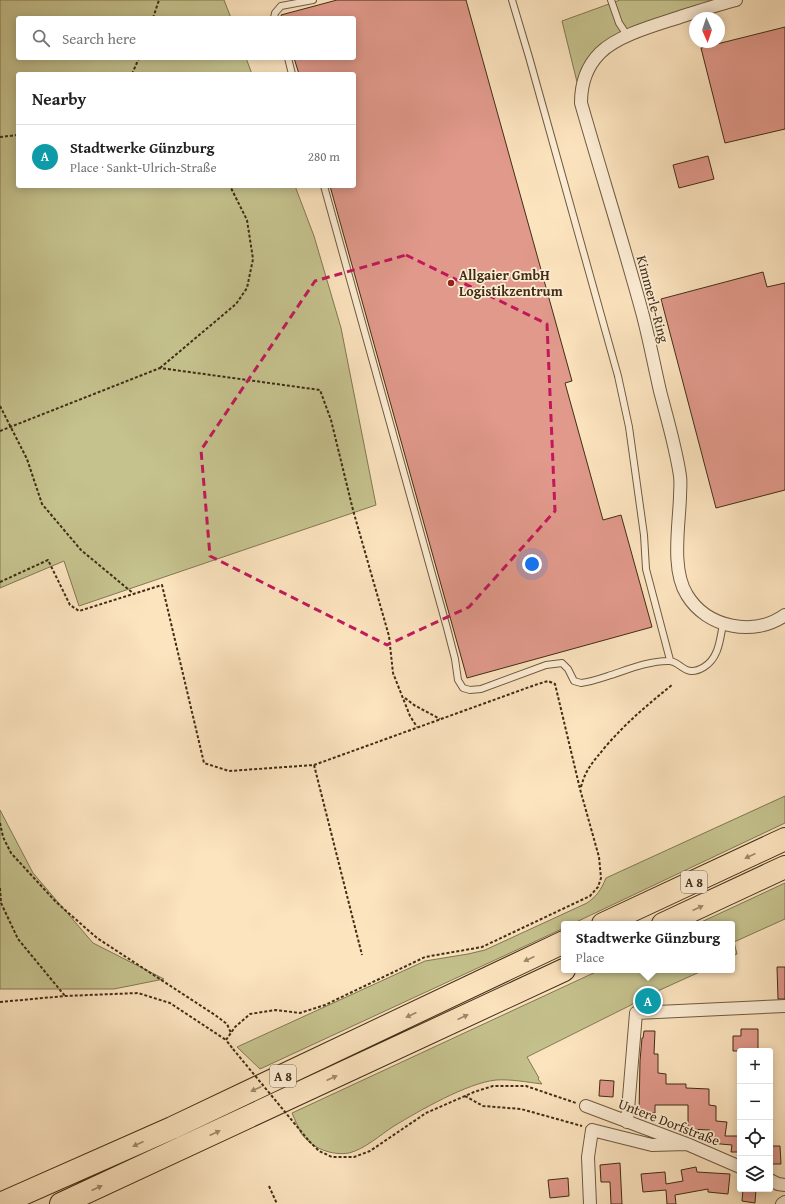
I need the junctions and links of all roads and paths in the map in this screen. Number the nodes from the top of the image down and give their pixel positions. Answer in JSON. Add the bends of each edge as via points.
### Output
{"nodes":[{"id":1,"x":159,"y":0,"type":"edge"},
{"id":2,"x":313,"y":0,"type":"edge"},
{"id":3,"x":512,"y":0,"type":"edge"},
{"id":4,"x":611,"y":0,"type":"edge"},
{"id":5,"x":736,"y":0,"type":"edge"},
{"id":6,"x":154,"y":16,"type":"edge"},
{"id":7,"x":274,"y":16,"type":"edge"},
{"id":8,"x":625,"y":32,"type":"dead end"},
{"id":9,"x":138,"y":60,"type":"edge"},
{"id":10,"x":288,"y":60,"type":"edge"},
{"id":11,"x":133,"y":72,"type":"edge"},
{"id":12,"x":292,"y":72,"type":"edge"},
{"id":13,"x":16,"y":135,"type":"edge"},
{"id":14,"x":0,"y":136,"type":"edge"},
{"id":15,"x":231,"y":188,"type":"edge"},
{"id":16,"x":325,"y":188,"type":"edge"},
{"id":17,"x":160,"y":368,"type":"junction"},
{"id":18,"x":0,"y":406,"type":"edge"},
{"id":19,"x":11,"y":427,"type":"junction"},
{"id":20,"x":0,"y":431,"type":"edge"},
{"id":21,"x":0,"y":582,"type":"edge"},
{"id":22,"x":134,"y":594,"type":"junction"},
{"id":23,"x":785,"y":614,"type":"edge"},
{"id":24,"x":723,"y":624,"type":"junction"},
{"id":25,"x":670,"y":660,"type":"junction"},
{"id":26,"x":672,"y":685,"type":"dead end"},
{"id":27,"x":404,"y":698,"type":"junction"},
{"id":28,"x":440,"y":719,"type":"junction"},
{"id":29,"x":417,"y":727,"type":"junction"},
{"id":30,"x":314,"y":765,"type":"junction"},
{"id":31,"x":580,"y":788,"type":"junction"},
{"id":32,"x":0,"y":823,"type":"edge"},
{"id":33,"x":785,"y":839,"type":"edge"},
{"id":34,"x":785,"y":867,"type":"edge"},
{"id":35,"x":0,"y":888,"type":"edge"},
{"id":36,"x":609,"y":921,"type":"edge"},
{"id":37,"x":669,"y":921,"type":"edge"},
{"id":38,"x":561,"y":943,"type":"edge"},
{"id":39,"x":362,"y":955,"type":"dead end"},
{"id":40,"x":561,"y":971,"type":"edge"},
{"id":41,"x":65,"y":996,"type":"junction"},
{"id":42,"x":0,"y":1002,"type":"edge"},
{"id":43,"x":785,"y":1006,"type":"edge"},
{"id":44,"x":231,"y":1033,"type":"junction"},
{"id":45,"x":226,"y":1040,"type":"junction"},
{"id":46,"x":465,"y":1096,"type":"junction"},
{"id":47,"x":586,"y":1106,"type":"joint"},
{"id":48,"x":627,"y":1122,"type":"junction"},
{"id":49,"x":592,"y":1130,"type":"junction"},
{"id":50,"x":687,"y":1144,"type":"junction"},
{"id":51,"x":737,"y":1166,"type":"edge"},
{"id":52,"x":773,"y":1182,"type":"edge"},
{"id":53,"x":785,"y":1185,"type":"edge"},
{"id":54,"x":268,"y":1186,"type":"dead end"},
{"id":55,"x":785,"y":1202,"type":"edge"},
{"id":56,"x":0,"y":1204,"type":"edge"},
{"id":57,"x":61,"y":1204,"type":"edge"},
{"id":58,"x":277,"y":1204,"type":"edge"},
{"id":59,"x":590,"y":1204,"type":"edge"},
{"id":60,"x":782,"y":1204,"type":"edge"}],
"edges":[{"from":1,"to":6,"type":"path"},
{"from":2,"to":7,"type":"lane","via":[[281,6]]},
{"from":3,"to":25,"type":"lane","via":[[618,376],[629,427],[644,535],[646,569]]},
{"from":4,"to":8,"type":"lane"},
{"from":5,"to":24,"type":"street","name":"Kimmerle-Ring","via":[[646,28],[614,43],[600,53],[589,67],[581,94],[581,103],[643,313],[680,477],[678,574],[684,590],[693,603]]},
{"from":9,"to":11,"type":"path"},
{"from":10,"to":12,"type":"lane"},
{"from":13,"to":14,"type":"path"},
{"from":15,"to":17,"type":"path","via":[[247,220],[253,259],[247,288],[236,304]]},
{"from":16,"to":25,"type":"lane","via":[[447,628],[458,680],[463,688],[481,689],[546,665],[562,663],[574,681],[581,683]]},
{"from":17,"to":19,"type":"path"},
{"from":17,"to":27,"type":"path","via":[[320,390],[389,636],[394,673]]},
{"from":18,"to":19,"type":"path"},
{"from":19,"to":20,"type":"path"},
{"from":19,"to":22,"type":"path","via":[[27,459],[42,504],[81,550]]},
{"from":21,"to":22,"type":"path","via":[[48,560],[70,605],[79,611]]},
{"from":22,"to":30,"type":"path","via":[[162,585],[204,762],[229,771]]},
{"from":23,"to":24,"type":"street","name":"Kimmerle-Ring","via":[[759,626]]},
{"from":24,"to":25,"type":"lane","via":[[714,659],[704,667],[690,671]]},
{"from":26,"to":31,"type":"path","via":[[629,721],[612,739],[590,765]]},
{"from":27,"to":28,"type":"path"},
{"from":27,"to":29,"type":"path"},
{"from":28,"to":29,"type":"path"},
{"from":28,"to":31,"type":"path","via":[[548,681],[555,684]]},
{"from":29,"to":30,"type":"path"},
{"from":30,"to":39,"type":"path"},
{"from":31,"to":44,"type":"path","via":[[599,857],[601,878],[598,887],[590,896],[482,947],[425,957],[325,1005],[300,1013],[276,1010],[250,1014]]},
{"from":32,"to":44,"type":"path","via":[[3,837],[11,853],[56,902],[97,938],[215,1015],[227,1024]]},
{"from":33,"to":36,"type":"highway","number":"A 8","one_way":true},
{"from":37,"to":34,"type":"highway","number":"A 8","one_way":true},
{"from":35,"to":41,"type":"path","via":[[1,903],[18,939]]},
{"from":38,"to":56,"type":"highway","number":"A 8","one_way":true,"via":[[172,1128]]},
{"from":57,"to":40,"type":"highway","number":"A 8","one_way":true},
{"from":41,"to":42,"type":"path"},
{"from":41,"to":45,"type":"path","via":[[138,993],[170,1003]]},
{"from":43,"to":48,"type":"street","via":[[636,1013]]},
{"from":44,"to":45,"type":"path"},
{"from":45,"to":46,"type":"path","bridge":true,"via":[[309,1142],[319,1151],[332,1157],[354,1157],[370,1151],[426,1113]]},
{"from":46,"to":47,"type":"path","via":[[493,1086],[520,1086]]},
{"from":46,"to":49,"type":"path","via":[[483,1106],[521,1109]]},
{"from":47,"to":48,"type":"street","name":"Untere Dorfstraße"},
{"from":48,"to":50,"type":"street","name":"Untere Dorfstraße"},
{"from":49,"to":50,"type":"street","via":[[652,1145]]},
{"from":49,"to":59,"type":"street","via":[[588,1156]]},
{"from":50,"to":51,"type":"street","name":"Untere Dorfstraße"},
{"from":52,"to":53,"type":"street"},
{"from":54,"to":58,"type":"path"},
{"from":55,"to":60,"type":"street"}]}
